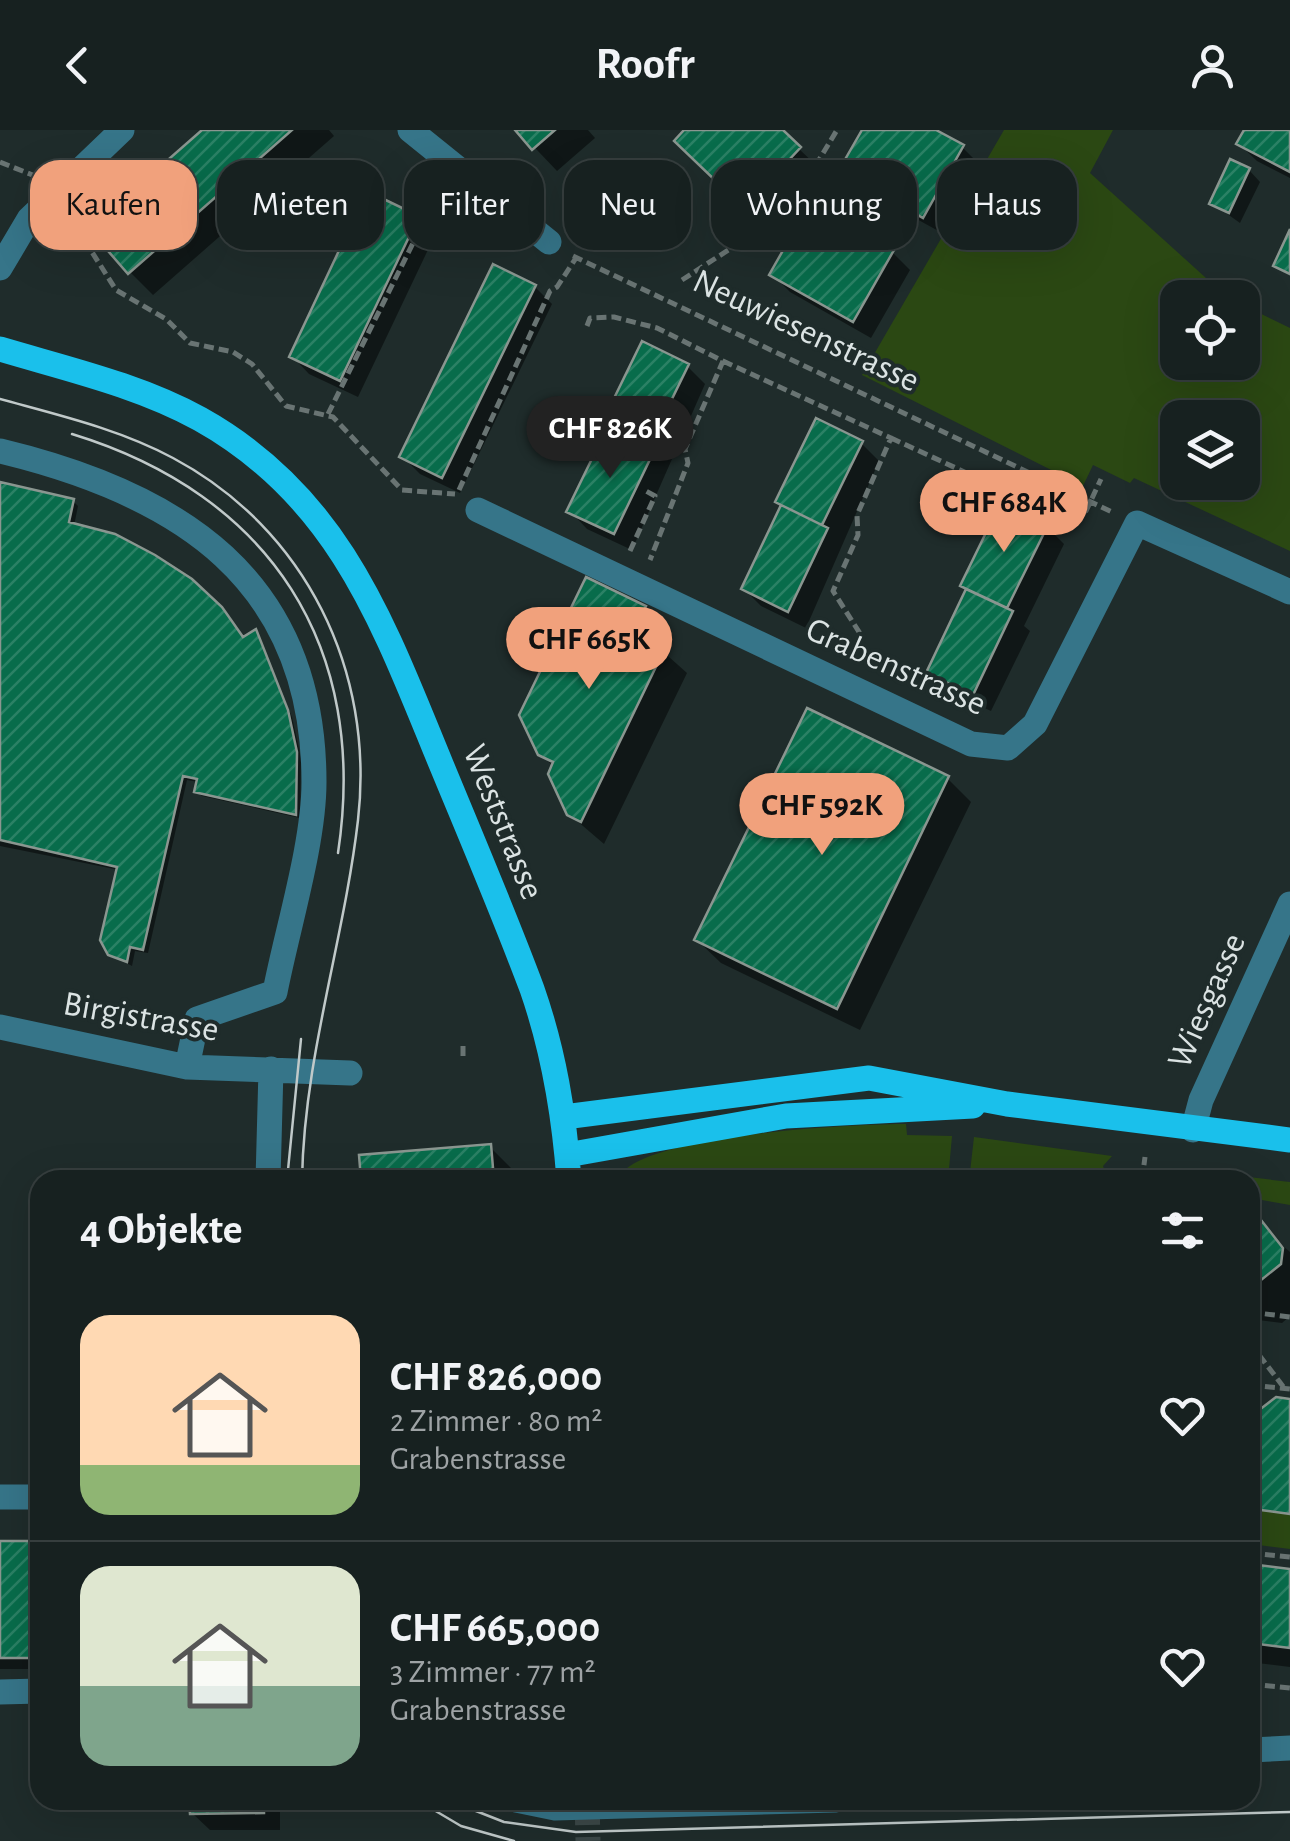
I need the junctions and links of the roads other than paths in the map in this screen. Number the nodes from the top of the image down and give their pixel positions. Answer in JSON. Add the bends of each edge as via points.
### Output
{"nodes":[{"id":1,"x":122,"y":130,"type":"edge"},
{"id":2,"x":410,"y":130,"type":"edge"},
{"id":3,"x":549,"y":242,"type":"road end"},
{"id":4,"x":0,"y":268,"type":"edge"},
{"id":5,"x":0,"y":349,"type":"edge"},
{"id":6,"x":0,"y":451,"type":"edge"},
{"id":7,"x":467,"y":501,"type":"road end"},
{"id":8,"x":1290,"y":592,"type":"edge"},
{"id":9,"x":1290,"y":904,"type":"edge"},
{"id":10,"x":0,"y":1027,"type":"edge"},
{"id":11,"x":187,"y":1067,"type":"junction"},
{"id":12,"x":272,"y":1069,"type":"junction"},
{"id":13,"x":350,"y":1073,"type":"dead end"},
{"id":14,"x":1007,"y":1104,"type":"junction"},
{"id":15,"x":564,"y":1117,"type":"junction"},
{"id":16,"x":1193,"y":1130,"type":"junction"},
{"id":17,"x":1290,"y":1140,"type":"edge"},
{"id":18,"x":568,"y":1168,"type":"edge"},
{"id":19,"x":268,"y":1170,"type":"edge"},
{"id":20,"x":30,"y":1496,"type":"edge"},
{"id":21,"x":0,"y":1497,"type":"edge"},
{"id":22,"x":30,"y":1691,"type":"edge"},
{"id":23,"x":0,"y":1692,"type":"edge"},
{"id":24,"x":1290,"y":1748,"type":"edge"},
{"id":25,"x":1260,"y":1750,"type":"edge"}],
"edges":[{"from":1,"to":4,"type":"street","via":[[29,219]]},
{"from":2,"to":3,"type":"street"},
{"from":5,"to":15,"type":"main road","name":"Weststrasse","via":[[151,395],[201,420],[249,451],[333,536],[382,620],[515,944],[551,1042]]},
{"from":6,"to":11,"type":"street","via":[[75,469],[180,520],[248,579],[300,672],[314,786],[275,992],[197,1019]]},
{"from":7,"to":8,"type":"street","name":"Grabenstrasse","via":[[971,744],[1008,748],[1036,724],[1136,523]]},
{"from":9,"to":16,"type":"street","name":"Wiesgasse"},
{"from":10,"to":11,"type":"street","name":"Birgistrasse"},
{"from":11,"to":12,"type":"street","name":"Birgistrasse"},
{"from":12,"to":13,"type":"street","name":"Birgistrasse"},
{"from":12,"to":19,"type":"street"},
{"from":14,"to":15,"type":"main road","via":[[869,1078]]},
{"from":14,"to":16,"type":"main road"},
{"from":14,"to":18,"type":"main road","via":[[786,1116]]},
{"from":15,"to":18,"type":"main road","name":"Weststrasse"},
{"from":16,"to":17,"type":"main road"},
{"from":20,"to":21,"type":"street"},
{"from":22,"to":23,"type":"street"},
{"from":24,"to":25,"type":"street"}]}
